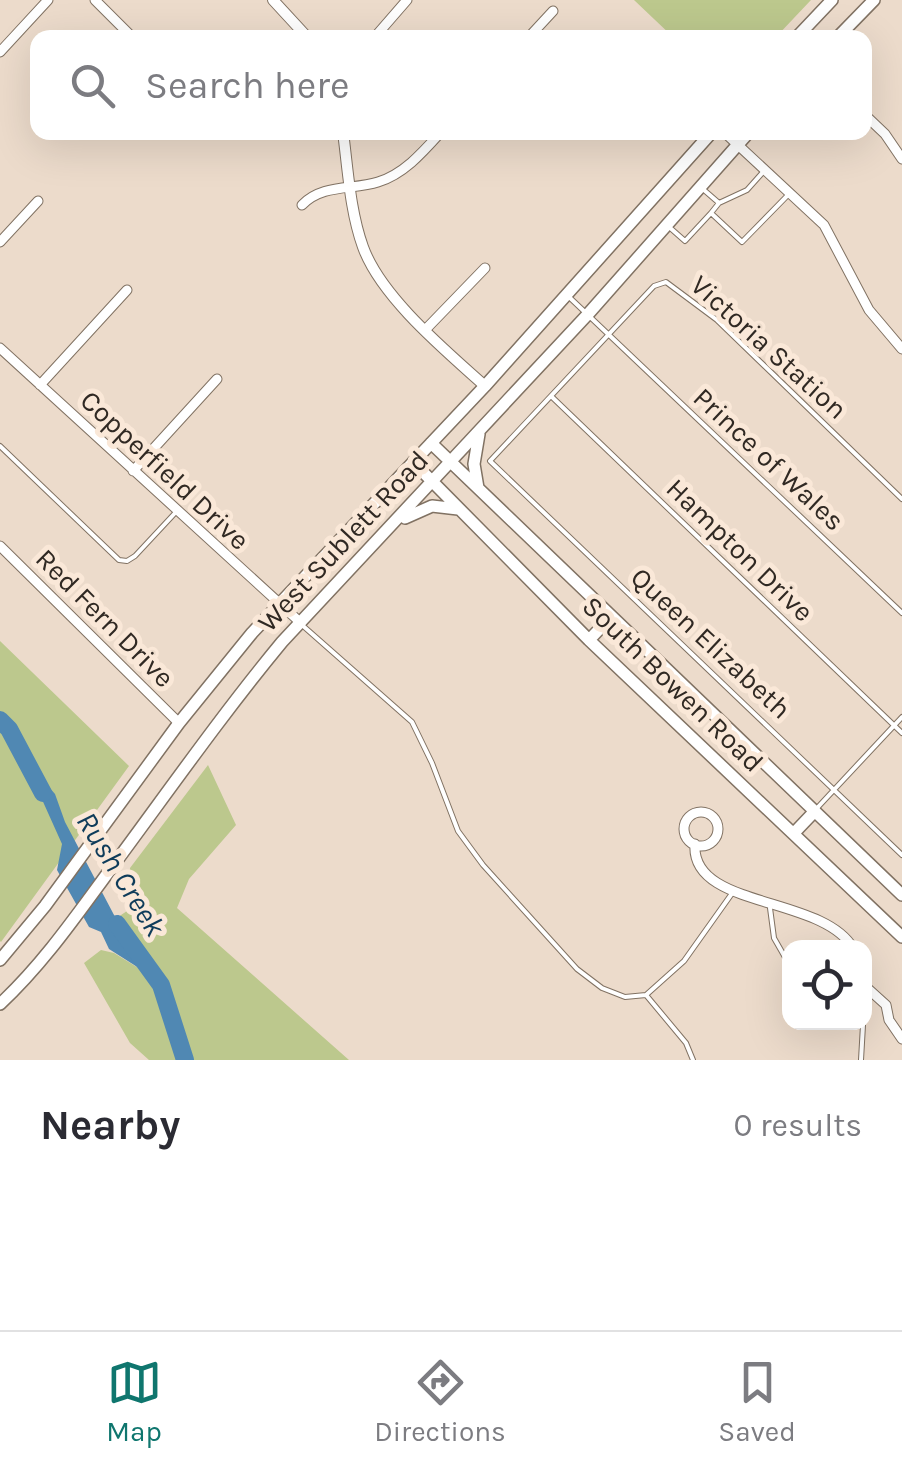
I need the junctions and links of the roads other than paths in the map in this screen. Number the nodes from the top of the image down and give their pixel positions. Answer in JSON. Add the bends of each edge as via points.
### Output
{"nodes":[{"id":1,"x":48,"y":0,"type":"edge"},
{"id":2,"x":96,"y":0,"type":"edge"},
{"id":3,"x":273,"y":0,"type":"edge"},
{"id":4,"x":407,"y":0,"type":"edge"},
{"id":5,"x":832,"y":0,"type":"edge"},
{"id":6,"x":874,"y":0,"type":"edge"},
{"id":7,"x":553,"y":11,"type":"dead end"},
{"id":8,"x":125,"y":30,"type":"edge"},
{"id":9,"x":301,"y":30,"type":"edge"},
{"id":10,"x":381,"y":30,"type":"edge"},
{"id":11,"x":535,"y":30,"type":"edge"},
{"id":12,"x":804,"y":30,"type":"edge"},
{"id":13,"x":845,"y":30,"type":"edge"},
{"id":14,"x":0,"y":52,"type":"edge"},
{"id":15,"x":872,"y":122,"type":"edge"},
{"id":16,"x":344,"y":140,"type":"edge"},
{"id":17,"x":432,"y":140,"type":"edge"},
{"id":18,"x":705,"y":140,"type":"edge"},
{"id":19,"x":733,"y":140,"type":"edge"},
{"id":20,"x":742,"y":140,"type":"edge"},
{"id":21,"x":738,"y":145,"type":"junction"},
{"id":22,"x":902,"y":160,"type":"edge"},
{"id":23,"x":766,"y":170,"type":"junction"},
{"id":24,"x":350,"y":187,"type":"junction"},
{"id":25,"x":701,"y":187,"type":"junction"},
{"id":26,"x":791,"y":192,"type":"junction"},
{"id":27,"x":38,"y":200,"type":"dead end"},
{"id":28,"x":720,"y":203,"type":"junction"},
{"id":29,"x":302,"y":204,"type":"dead end"},
{"id":30,"x":711,"y":213,"type":"junction"},
{"id":31,"x":668,"y":225,"type":"junction"},
{"id":32,"x":0,"y":242,"type":"edge"},
{"id":33,"x":485,"y":268,"type":"dead end"},
{"id":34,"x":127,"y":290,"type":"dead end"},
{"id":35,"x":566,"y":295,"type":"junction"},
{"id":36,"x":588,"y":314,"type":"junction"},
{"id":37,"x":426,"y":329,"type":"junction"},
{"id":38,"x":608,"y":336,"type":"junction"},
{"id":39,"x":0,"y":348,"type":"edge"},
{"id":40,"x":902,"y":349,"type":"edge"},
{"id":41,"x":217,"y":379,"type":"dead end"},
{"id":42,"x":40,"y":385,"type":"junction"},
{"id":43,"x":485,"y":386,"type":"junction"},
{"id":44,"x":551,"y":396,"type":"junction"},
{"id":45,"x":480,"y":429,"type":"junction"},
{"id":46,"x":431,"y":443,"type":"junction"},
{"id":47,"x":0,"y":446,"type":"edge"},
{"id":48,"x":490,"y":461,"type":"joint"},
{"id":49,"x":413,"y":462,"type":"junction"},
{"id":50,"x":450,"y":462,"type":"junction"},
{"id":51,"x":133,"y":471,"type":"junction"},
{"id":52,"x":432,"y":481,"type":"junction"},
{"id":53,"x":478,"y":488,"type":"junction"},
{"id":54,"x":902,"y":499,"type":"edge"},
{"id":55,"x":460,"y":509,"type":"junction"},
{"id":56,"x":176,"y":512,"type":"junction"},
{"id":57,"x":389,"y":528,"type":"junction"},
{"id":58,"x":0,"y":546,"type":"edge"},
{"id":59,"x":278,"y":604,"type":"junction"},
{"id":60,"x":902,"y":613,"type":"edge"},
{"id":61,"x":610,"y":618,"type":"junction"},
{"id":62,"x":301,"y":623,"type":"junction"},
{"id":63,"x":589,"y":640,"type":"junction"},
{"id":64,"x":902,"y":717,"type":"edge"},
{"id":65,"x":178,"y":723,"type":"junction"},
{"id":66,"x":894,"y":726,"type":"junction"},
{"id":67,"x":902,"y":733,"type":"edge"},
{"id":68,"x":835,"y":790,"type":"junction"},
{"id":69,"x":815,"y":811,"type":"junction"},
{"id":70,"x":794,"y":832,"type":"junction"},
{"id":71,"x":695,"y":844,"type":"dead end"},
{"id":72,"x":902,"y":856,"type":"edge"},
{"id":73,"x":732,"y":892,"type":"junction"},
{"id":74,"x":902,"y":895,"type":"edge"},
{"id":75,"x":770,"y":903,"type":"junction"},
{"id":76,"x":902,"y":938,"type":"edge"},
{"id":77,"x":846,"y":940,"type":"edge"},
{"id":78,"x":782,"y":952,"type":"edge"},
{"id":79,"x":0,"y":960,"type":"edge"},
{"id":80,"x":872,"y":992,"type":"edge"},
{"id":81,"x":646,"y":995,"type":"junction"},
{"id":82,"x":0,"y":1004,"type":"edge"},
{"id":83,"x":863,"y":1030,"type":"edge"},
{"id":84,"x":902,"y":1039,"type":"edge"},
{"id":85,"x":692,"y":1060,"type":"edge"},
{"id":86,"x":861,"y":1060,"type":"edge"}],
"edges":[{"from":1,"to":14,"type":"street"},
{"from":2,"to":8,"type":"street"},
{"from":3,"to":9,"type":"street"},
{"from":4,"to":10,"type":"street"},
{"from":5,"to":12,"type":"main road"},
{"from":6,"to":13,"type":"main road"},
{"from":7,"to":11,"type":"street"},
{"from":15,"to":22,"type":"street"},
{"from":16,"to":24,"type":"street"},
{"from":17,"to":24,"type":"street","via":[[396,174]]},
{"from":18,"to":35,"type":"main road","name":"West Sublett Road"},
{"from":19,"to":21,"type":"street"},
{"from":20,"to":21,"type":"main road","name":"West Sublett Road"},
{"from":21,"to":23,"type":"street"},
{"from":21,"to":25,"type":"main road","name":"West Sublett Road"},
{"from":23,"to":26,"type":"street"},
{"from":23,"to":28,"type":"lane","via":[[747,190]]},
{"from":24,"to":29,"type":"street","via":[[320,192]]},
{"from":24,"to":37,"type":"street","via":[[369,261]]},
{"from":25,"to":28,"type":"lane"},
{"from":25,"to":31,"type":"main road","name":"West Sublett Road"},
{"from":26,"to":30,"type":"lane","via":[[742,242]]},
{"from":26,"to":40,"type":"street","via":[[824,226],[869,310]]},
{"from":27,"to":32,"type":"street"},
{"from":28,"to":30,"type":"lane"},
{"from":30,"to":31,"type":"lane","via":[[685,241]]},
{"from":31,"to":36,"type":"main road","name":"West Sublett Road"},
{"from":33,"to":37,"type":"street"},
{"from":34,"to":42,"type":"street"},
{"from":35,"to":36,"type":"lane","name":"Prince of Wales"},
{"from":35,"to":43,"type":"main road","name":"West Sublett Road"},
{"from":36,"to":38,"type":"lane","name":"Prince of Wales"},
{"from":36,"to":45,"type":"main road","name":"West Sublett Road"},
{"from":37,"to":43,"type":"street"},
{"from":38,"to":44,"type":"lane","name":"Victoria Station"},
{"from":38,"to":54,"type":"lane","name":"Victoria Station","via":[[654,286],[676,287]]},
{"from":38,"to":60,"type":"lane","name":"Prince of Wales"},
{"from":39,"to":42,"type":"street","name":"Copperfield Drive"},
{"from":41,"to":51,"type":"street"},
{"from":42,"to":51,"type":"street","name":"Copperfield Drive"},
{"from":43,"to":46,"type":"main road","name":"West Sublett Road"},
{"from":44,"to":48,"type":"lane","name":"Victoria Station"},
{"from":44,"to":66,"type":"lane","name":"Hampton Drive"},
{"from":45,"to":50,"type":"main road","name":"West Sublett Road"},
{"from":45,"to":53,"type":"main road","via":[[474,449]]},
{"from":46,"to":49,"type":"main road","name":"West Sublett Road"},
{"from":46,"to":50,"type":"main road","name":"South Bowen Road"},
{"from":47,"to":56,"type":"lane","via":[[119,560],[135,556]]},
{"from":48,"to":68,"type":"lane","name":"Queen Elizabeth"},
{"from":49,"to":52,"type":"main road","name":"South Bowen Road"},
{"from":49,"to":59,"type":"main road","name":"West Sublett Road"},
{"from":50,"to":52,"type":"main road","name":"West Sublett Road"},
{"from":50,"to":53,"type":"main road","name":"South Bowen Road"},
{"from":51,"to":56,"type":"street","name":"Copperfield Drive"},
{"from":52,"to":55,"type":"main road","name":"South Bowen Road"},
{"from":52,"to":57,"type":"main road","name":"West Sublett Road"},
{"from":53,"to":61,"type":"main road","name":"South Bowen Road"},
{"from":55,"to":57,"type":"main road","via":[[416,510]]},
{"from":55,"to":63,"type":"main road","name":"South Bowen Road"},
{"from":56,"to":59,"type":"street","name":"Copperfield Drive"},
{"from":57,"to":62,"type":"main road","name":"West Sublett Road"},
{"from":58,"to":65,"type":"street","name":"Red Fern Drive"},
{"from":59,"to":62,"type":"street","name":"Copperfield Drive"},
{"from":59,"to":65,"type":"main road","name":"West Sublett Road"},
{"from":61,"to":63,"type":"main road"},
{"from":61,"to":69,"type":"main road","name":"South Bowen Road"},
{"from":62,"to":81,"type":"lane","via":[[412,722],[458,831],[577,968],[624,997]]},
{"from":62,"to":82,"type":"main road","name":"West Sublett Road","via":[[241,691],[62,936]]},
{"from":63,"to":70,"type":"main road","name":"South Bowen Road"},
{"from":64,"to":66,"type":"lane"},
{"from":65,"to":79,"type":"main road","name":"West Sublett Road"},
{"from":66,"to":67,"type":"lane","name":"Hampton Drive"},
{"from":66,"to":68,"type":"lane"},
{"from":68,"to":69,"type":"lane"},
{"from":68,"to":72,"type":"lane","name":"Queen Elizabeth"},
{"from":69,"to":70,"type":"main road"},
{"from":69,"to":74,"type":"main road","name":"South Bowen Road"},
{"from":70,"to":76,"type":"main road","name":"South Bowen Road"},
{"from":71,"to":73,"type":"street","via":[[698,865]]},
{"from":73,"to":75,"type":"street"},
{"from":73,"to":81,"type":"lane","via":[[684,960]]},
{"from":75,"to":77,"type":"street","via":[[830,923]]},
{"from":75,"to":78,"type":"lane"},
{"from":80,"to":84,"type":"street"},
{"from":81,"to":85,"type":"lane"},
{"from":83,"to":86,"type":"lane"}]}
